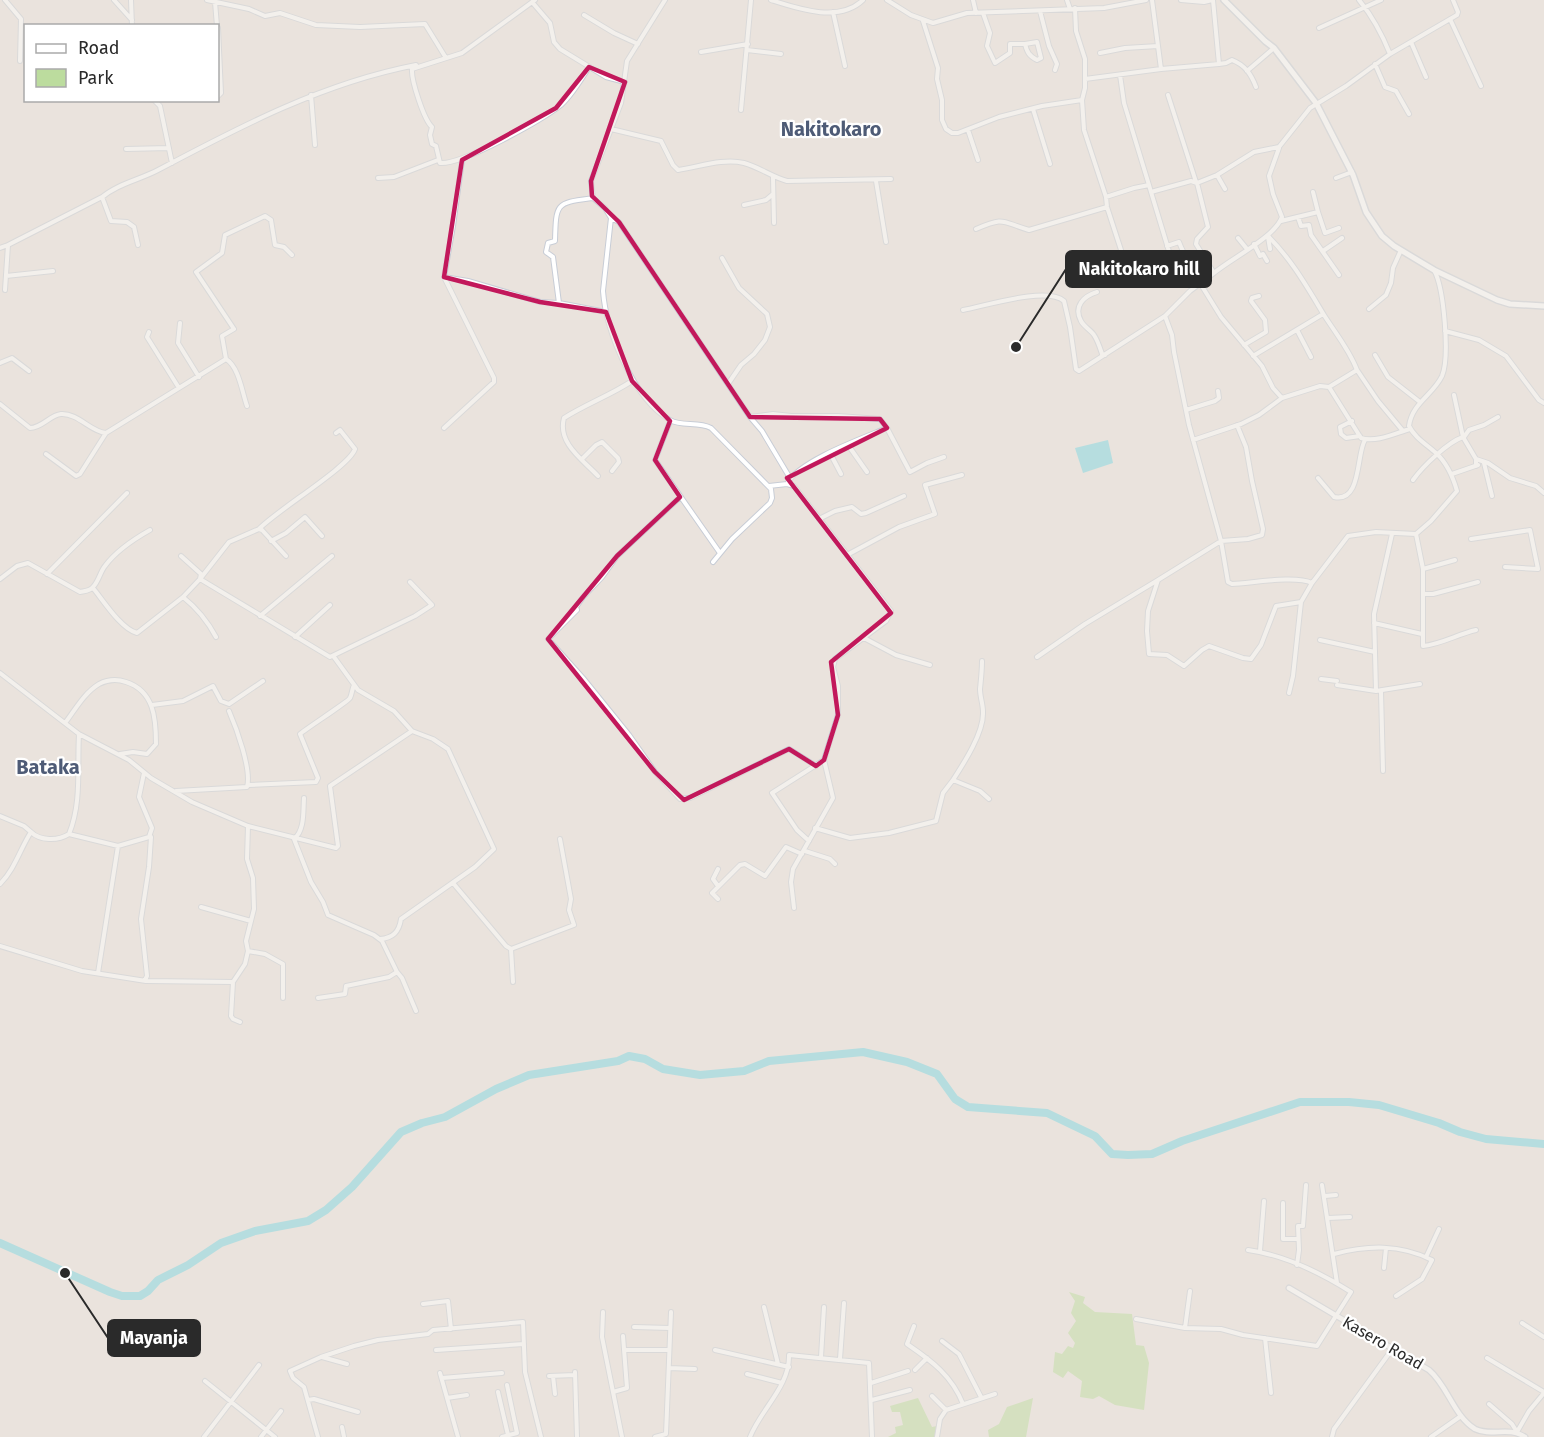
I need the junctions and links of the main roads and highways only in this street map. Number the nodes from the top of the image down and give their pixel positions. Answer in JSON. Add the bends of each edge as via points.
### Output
{"nodes":[{"id":1,"x":1224,"y":0,"type":"edge"},
{"id":2,"x":1544,"y":306,"type":"edge"}],
"edges":[{"from":1,"to":2,"type":"main road","via":[[1274,48],[1316,103],[1352,172],[1366,212],[1382,236],[1434,270],[1497,300]]}]}
